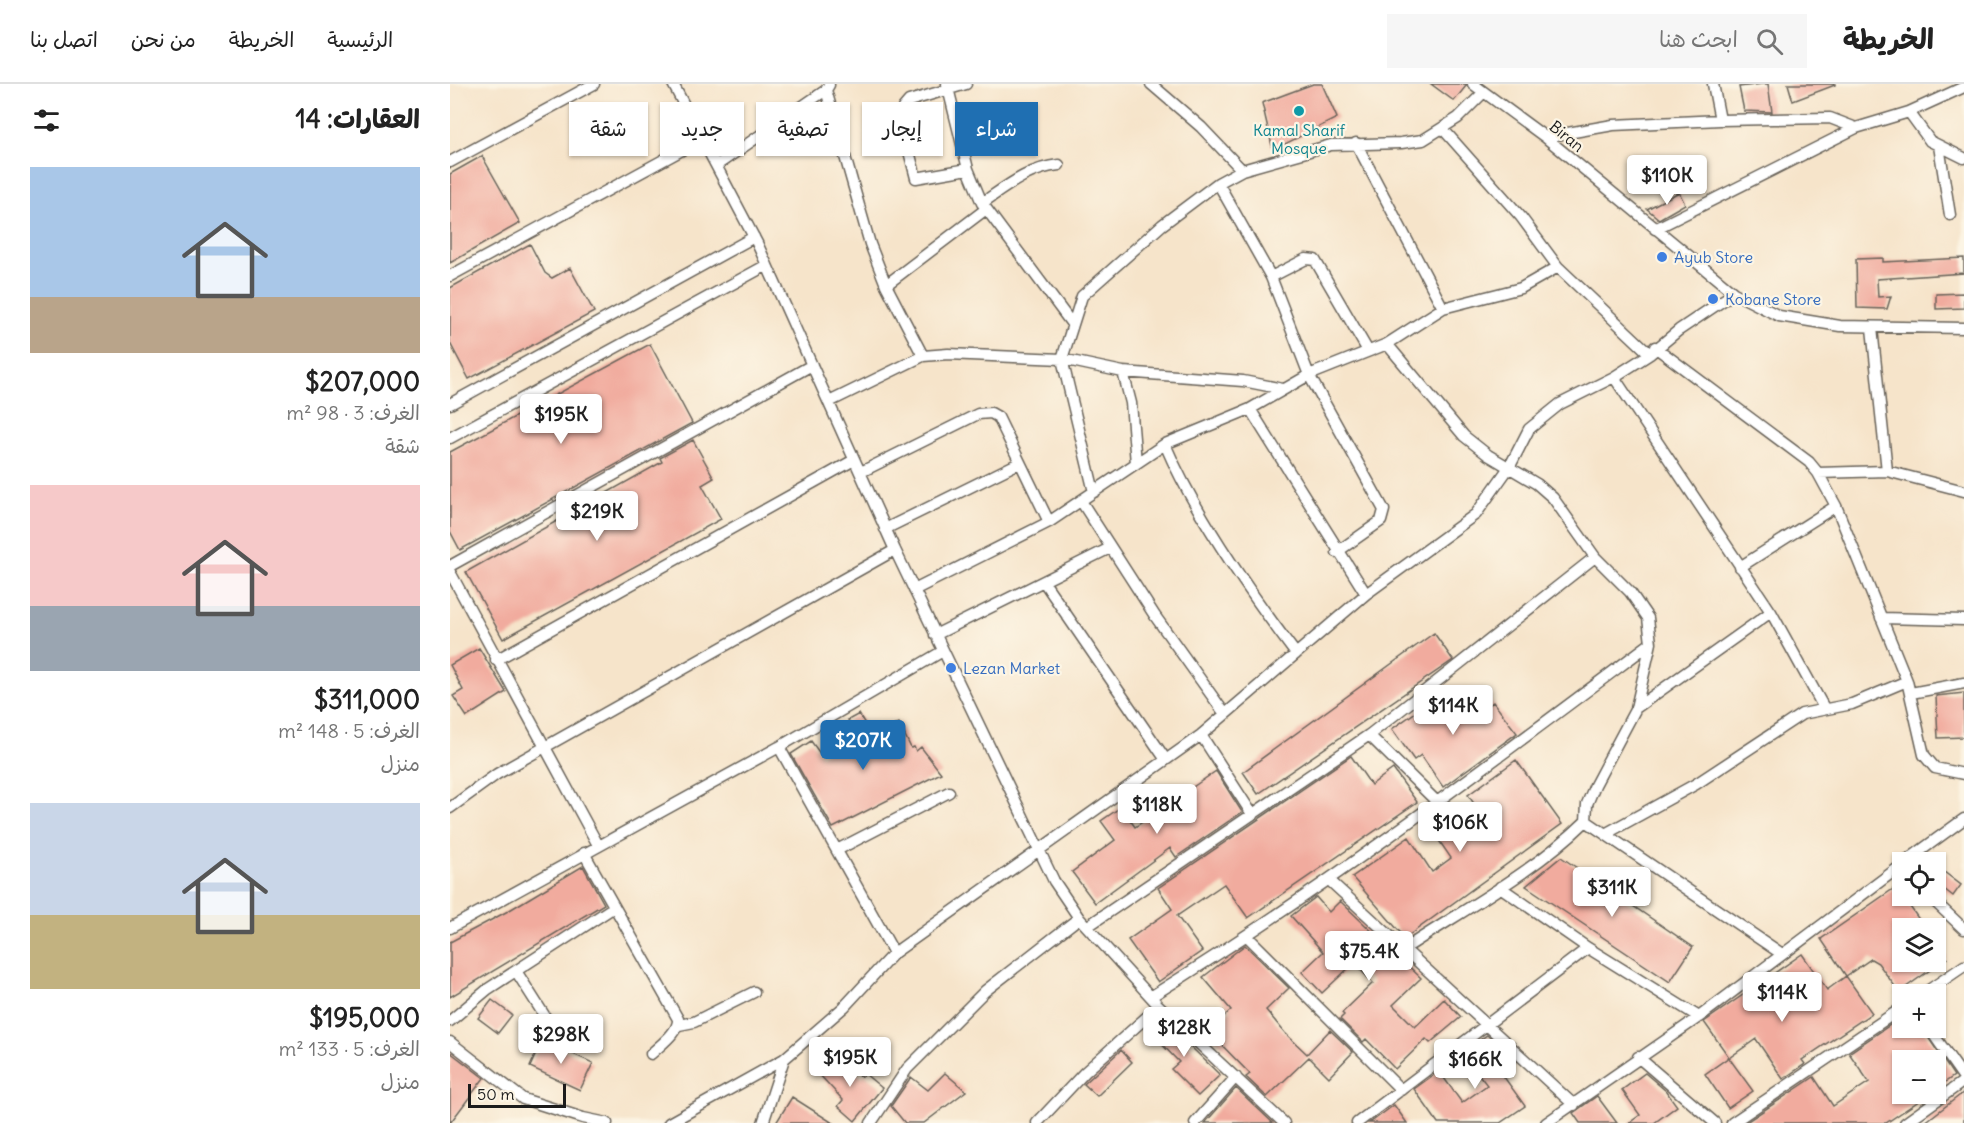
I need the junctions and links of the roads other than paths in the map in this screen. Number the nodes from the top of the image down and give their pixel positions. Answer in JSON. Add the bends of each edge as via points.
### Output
{"nodes":[{"id":1,"x":594,"y":84,"type":"edge"},
{"id":2,"x":673,"y":84,"type":"edge"},
{"id":3,"x":966,"y":84,"type":"edge"},
{"id":4,"x":1151,"y":84,"type":"edge"},
{"id":5,"x":1473,"y":84,"type":"edge"},
{"id":6,"x":1714,"y":84,"type":"edge"},
{"id":7,"x":828,"y":87,"type":"edge"},
{"id":8,"x":948,"y":87,"type":"edge"},
{"id":9,"x":1964,"y":87,"type":"edge"},
{"id":10,"x":1483,"y":93,"type":"junction"},
{"id":11,"x":683,"y":102,"type":"edge"},
{"id":12,"x":1909,"y":112,"type":"junction"},
{"id":13,"x":1720,"y":120,"type":"junction"},
{"id":14,"x":1856,"y":128,"type":"junction"},
{"id":15,"x":1443,"y":129,"type":"junction"},
{"id":16,"x":1545,"y":137,"type":"junction"},
{"id":17,"x":1356,"y":143,"type":"junction"},
{"id":18,"x":1939,"y":146,"type":"junction"},
{"id":19,"x":1964,"y":149,"type":"edge"},
{"id":20,"x":1951,"y":152,"type":"junction"},
{"id":21,"x":671,"y":156,"type":"edge"},
{"id":22,"x":713,"y":156,"type":"edge"},
{"id":23,"x":1964,"y":158,"type":"edge"},
{"id":24,"x":450,"y":162,"type":"edge"},
{"id":25,"x":717,"y":165,"type":"junction"},
{"id":26,"x":1059,"y":165,"type":"dead end"},
{"id":27,"x":968,"y":169,"type":"junction"},
{"id":28,"x":1242,"y":170,"type":"junction"},
{"id":29,"x":1218,"y":183,"type":"junction"},
{"id":30,"x":984,"y":206,"type":"junction"},
{"id":31,"x":1950,"y":215,"type":"dead end"},
{"id":32,"x":1655,"y":229,"type":"junction"},
{"id":33,"x":754,"y":237,"type":"junction"},
{"id":34,"x":767,"y":266,"type":"junction"},
{"id":35,"x":1558,"y":267,"type":"junction"},
{"id":36,"x":450,"y":276,"type":"edge"},
{"id":37,"x":1271,"y":277,"type":"junction"},
{"id":38,"x":886,"y":285,"type":"junction"},
{"id":39,"x":1734,"y":293,"type":"junction"},
{"id":40,"x":1443,"y":309,"type":"junction"},
{"id":41,"x":1072,"y":324,"type":"junction"},
{"id":42,"x":1872,"y":328,"type":"junction"},
{"id":43,"x":1964,"y":328,"type":"edge"},
{"id":44,"x":1387,"y":344,"type":"junction"},
{"id":45,"x":1653,"y":350,"type":"junction"},
{"id":46,"x":1368,"y":351,"type":"junction"},
{"id":47,"x":923,"y":356,"type":"junction"},
{"id":48,"x":1062,"y":359,"type":"junction"},
{"id":49,"x":812,"y":365,"type":"junction"},
{"id":50,"x":1123,"y":372,"type":"junction"},
{"id":51,"x":1309,"y":375,"type":"junction"},
{"id":52,"x":1614,"y":377,"type":"junction"},
{"id":53,"x":1283,"y":389,"type":"junction"},
{"id":54,"x":829,"y":402,"type":"junction"},
{"id":55,"x":450,"y":404,"type":"edge"},
{"id":56,"x":1250,"y":409,"type":"junction"},
{"id":57,"x":450,"y":438,"type":"edge"},
{"id":58,"x":1166,"y":444,"type":"junction"},
{"id":59,"x":854,"y":460,"type":"junction"},
{"id":60,"x":1020,"y":463,"type":"junction"},
{"id":61,"x":1136,"y":463,"type":"junction"},
{"id":62,"x":1510,"y":466,"type":"junction"},
{"id":63,"x":1887,"y":471,"type":"junction"},
{"id":64,"x":861,"y":472,"type":"junction"},
{"id":65,"x":1818,"y":473,"type":"junction"},
{"id":66,"x":1964,"y":491,"type":"edge"},
{"id":67,"x":1094,"y":492,"type":"junction"},
{"id":68,"x":1081,"y":501,"type":"junction"},
{"id":69,"x":1836,"y":506,"type":"junction"},
{"id":70,"x":1049,"y":522,"type":"junction"},
{"id":71,"x":885,"y":529,"type":"junction"},
{"id":72,"x":1110,"y":548,"type":"junction"},
{"id":73,"x":895,"y":550,"type":"junction"},
{"id":74,"x":1337,"y":552,"type":"junction"},
{"id":75,"x":1595,"y":557,"type":"junction"},
{"id":76,"x":450,"y":566,"type":"edge"},
{"id":77,"x":1740,"y":567,"type":"junction"},
{"id":78,"x":450,"y":572,"type":"edge"},
{"id":79,"x":1044,"y":582,"type":"junction"},
{"id":80,"x":914,"y":590,"type":"junction"},
{"id":81,"x":1366,"y":594,"type":"junction"},
{"id":82,"x":1770,"y":612,"type":"junction"},
{"id":83,"x":1881,"y":618,"type":"junction"},
{"id":84,"x":1964,"y":620,"type":"edge"},
{"id":85,"x":935,"y":635,"type":"junction"},
{"id":86,"x":1651,"y":643,"type":"junction"},
{"id":87,"x":943,"y":651,"type":"junction"},
{"id":88,"x":1296,"y":654,"type":"junction"},
{"id":89,"x":496,"y":660,"type":"junction"},
{"id":90,"x":1906,"y":681,"type":"junction"},
{"id":91,"x":1964,"y":683,"type":"edge"},
{"id":92,"x":1911,"y":693,"type":"junction"},
{"id":93,"x":1636,"y":708,"type":"junction"},
{"id":94,"x":1824,"y":708,"type":"junction"},
{"id":95,"x":1225,"y":714,"type":"junction"},
{"id":96,"x":1201,"y":735,"type":"junction"},
{"id":97,"x":1369,"y":735,"type":"junction"},
{"id":98,"x":546,"y":746,"type":"junction"},
{"id":99,"x":779,"y":747,"type":"junction"},
{"id":100,"x":1166,"y":760,"type":"junction"},
{"id":101,"x":1964,"y":774,"type":"edge"},
{"id":102,"x":949,"y":792,"type":"dead end"},
{"id":103,"x":1438,"y":803,"type":"junction"},
{"id":104,"x":450,"y":808,"type":"edge"},
{"id":105,"x":1252,"y":814,"type":"junction"},
{"id":106,"x":1964,"y":819,"type":"edge"},
{"id":107,"x":1586,"y":821,"type":"junction"},
{"id":108,"x":1607,"y":833,"type":"junction"},
{"id":109,"x":598,"y":844,"type":"junction"},
{"id":110,"x":837,"y":850,"type":"junction"},
{"id":111,"x":1039,"y":850,"type":"junction"},
{"id":112,"x":1920,"y":852,"type":"edge"},
{"id":113,"x":584,"y":853,"type":"junction"},
{"id":114,"x":1892,"y":872,"type":"edge"},
{"id":115,"x":1329,"y":880,"type":"junction"},
{"id":116,"x":1500,"y":887,"type":"junction"},
{"id":117,"x":1940,"y":906,"type":"edge"},
{"id":118,"x":614,"y":907,"type":"junction"},
{"id":119,"x":1083,"y":922,"type":"junction"},
{"id":120,"x":450,"y":928,"type":"edge"},
{"id":121,"x":1964,"y":929,"type":"edge"},
{"id":122,"x":1248,"y":937,"type":"junction"},
{"id":123,"x":1588,"y":948,"type":"junction"},
{"id":124,"x":1404,"y":949,"type":"junction"},
{"id":125,"x":894,"y":953,"type":"junction"},
{"id":126,"x":1782,"y":954,"type":"junction"},
{"id":127,"x":1964,"y":966,"type":"edge"},
{"id":128,"x":516,"y":970,"type":"junction"},
{"id":129,"x":1938,"y":984,"type":"edge"},
{"id":130,"x":754,"y":992,"type":"dead end"},
{"id":131,"x":1156,"y":1001,"type":"junction"},
{"id":132,"x":1892,"y":1015,"type":"edge"},
{"id":133,"x":1699,"y":1017,"type":"junction"},
{"id":134,"x":450,"y":1021,"type":"edge"},
{"id":135,"x":1486,"y":1024,"type":"junction"},
{"id":136,"x":679,"y":1025,"type":"junction"},
{"id":137,"x":1936,"y":1038,"type":"edge"},
{"id":138,"x":560,"y":1040,"type":"dead end"},
{"id":139,"x":450,"y":1042,"type":"edge"},
{"id":140,"x":651,"y":1054,"type":"dead end"},
{"id":141,"x":1638,"y":1057,"type":"junction"},
{"id":142,"x":784,"y":1059,"type":"junction"},
{"id":143,"x":1236,"y":1077,"type":"junction"},
{"id":144,"x":1964,"y":1080,"type":"edge"},
{"id":145,"x":1401,"y":1089,"type":"junction"},
{"id":146,"x":1574,"y":1105,"type":"junction"},
{"id":147,"x":607,"y":1123,"type":"edge"},
{"id":148,"x":669,"y":1123,"type":"edge"},
{"id":149,"x":763,"y":1123,"type":"edge"},
{"id":150,"x":871,"y":1123,"type":"edge"},
{"id":151,"x":1037,"y":1123,"type":"edge"},
{"id":152,"x":1195,"y":1123,"type":"edge"},
{"id":153,"x":1284,"y":1123,"type":"edge"},
{"id":154,"x":1357,"y":1123,"type":"edge"},
{"id":155,"x":1546,"y":1123,"type":"edge"},
{"id":156,"x":1715,"y":1123,"type":"edge"},
{"id":157,"x":1732,"y":1123,"type":"edge"},
{"id":158,"x":1905,"y":1123,"type":"edge"}],
"edges":[{"from":1,"to":24,"type":"street"},
{"from":2,"to":11,"type":"street"},
{"from":3,"to":8,"type":"street"},
{"from":4,"to":28,"type":"street","via":[[1201,127]]},
{"from":5,"to":10,"type":"street","name":"Biran"},
{"from":6,"to":13,"type":"street"},
{"from":7,"to":25,"type":"street"},
{"from":7,"to":38,"type":"street","via":[[853,191]]},
{"from":8,"to":27,"type":"street"},
{"from":8,"to":27,"type":"street","via":[[909,101],[903,108],[900,117],[910,161],[916,178],[922,179]]},
{"from":9,"to":12,"type":"street"},
{"from":10,"to":15,"type":"street"},
{"from":10,"to":16,"type":"street","name":"Biran"},
{"from":12,"to":14,"type":"street"},
{"from":12,"to":18,"type":"street","via":[[1930,141]]},
{"from":13,"to":14,"type":"street","via":[[1830,118]]},
{"from":13,"to":16,"type":"street","via":[[1613,125]]},
{"from":14,"to":32,"type":"street"},
{"from":15,"to":17,"type":"street","via":[[1423,140]]},
{"from":15,"to":35,"type":"street","via":[[1521,217]]},
{"from":16,"to":32,"type":"street","name":"Biran"},
{"from":17,"to":28,"type":"street","via":[[1331,145]]},
{"from":17,"to":40,"type":"street"},
{"from":18,"to":20,"type":"street"},
{"from":18,"to":31,"type":"street"},
{"from":19,"to":20,"type":"street"},
{"from":20,"to":23,"type":"street"},
{"from":21,"to":36,"type":"street"},
{"from":22,"to":25,"type":"street"},
{"from":25,"to":33,"type":"street"},
{"from":26,"to":30,"type":"street","via":[[1027,174]]},
{"from":27,"to":30,"type":"street"},
{"from":28,"to":29,"type":"street"},
{"from":29,"to":37,"type":"street"},
{"from":29,"to":41,"type":"street","via":[[1155,231],[1082,296]]},
{"from":30,"to":38,"type":"street"},
{"from":30,"to":41,"type":"street"},
{"from":32,"to":39,"type":"street","name":"Biran"},
{"from":33,"to":34,"type":"street"},
{"from":33,"to":55,"type":"street"},
{"from":34,"to":49,"type":"street"},
{"from":34,"to":57,"type":"street"},
{"from":35,"to":40,"type":"street","via":[[1521,288]]},
{"from":35,"to":45,"type":"street"},
{"from":37,"to":46,"type":"street","via":[[1306,259],[1315,261]]},
{"from":37,"to":51,"type":"street"},
{"from":38,"to":47,"type":"street"},
{"from":39,"to":42,"type":"street","name":"Biran","via":[[1779,316]]},
{"from":39,"to":45,"type":"street"},
{"from":40,"to":44,"type":"street"},
{"from":41,"to":48,"type":"street"},
{"from":42,"to":43,"type":"street","name":"Biran"},
{"from":42,"to":63,"type":"street"},
{"from":44,"to":46,"type":"street"},
{"from":44,"to":62,"type":"street","via":[[1464,436]]},
{"from":45,"to":52,"type":"street"},
{"from":45,"to":65,"type":"street","via":[[1809,462]]},
{"from":46,"to":51,"type":"street"},
{"from":47,"to":48,"type":"street"},
{"from":47,"to":54,"type":"street"},
{"from":48,"to":50,"type":"street"},
{"from":48,"to":67,"type":"street"},
{"from":49,"to":54,"type":"street"},
{"from":49,"to":76,"type":"street"},
{"from":50,"to":53,"type":"street","via":[[1243,381]]},
{"from":50,"to":61,"type":"street","via":[[1131,403]]},
{"from":51,"to":53,"type":"street"},
{"from":51,"to":74,"type":"street","via":[[1384,510],[1381,521]]},
{"from":52,"to":62,"type":"street","via":[[1560,404],[1529,429]]},
{"from":52,"to":77,"type":"street"},
{"from":53,"to":56,"type":"street"},
{"from":54,"to":59,"type":"street"},
{"from":56,"to":58,"type":"street"},
{"from":56,"to":74,"type":"street"},
{"from":58,"to":61,"type":"street"},
{"from":58,"to":88,"type":"street","via":[[1178,475],[1259,604]]},
{"from":59,"to":64,"type":"street"},
{"from":59,"to":89,"type":"street"},
{"from":60,"to":64,"type":"street","via":[[998,417],[985,413]]},
{"from":60,"to":70,"type":"street"},
{"from":60,"to":71,"type":"street"},
{"from":61,"to":67,"type":"street"},
{"from":62,"to":75,"type":"street","via":[[1553,498]]},
{"from":62,"to":81,"type":"street","via":[[1476,514]]},
{"from":63,"to":65,"type":"street"},
{"from":63,"to":66,"type":"street"},
{"from":64,"to":71,"type":"street"},
{"from":65,"to":69,"type":"street"},
{"from":67,"to":68,"type":"street"},
{"from":68,"to":70,"type":"street"},
{"from":68,"to":72,"type":"street"},
{"from":69,"to":77,"type":"street"},
{"from":69,"to":83,"type":"street"},
{"from":70,"to":80,"type":"street"},
{"from":71,"to":73,"type":"street"},
{"from":72,"to":79,"type":"street"},
{"from":72,"to":95,"type":"street"},
{"from":73,"to":80,"type":"street"},
{"from":73,"to":98,"type":"street"},
{"from":74,"to":81,"type":"street"},
{"from":75,"to":86,"type":"street","via":[[1630,592],[1648,618]]},
{"from":75,"to":97,"type":"street"},
{"from":77,"to":82,"type":"street"},
{"from":78,"to":89,"type":"street"},
{"from":79,"to":85,"type":"street"},
{"from":79,"to":100,"type":"street"},
{"from":80,"to":85,"type":"street"},
{"from":81,"to":88,"type":"street"},
{"from":82,"to":93,"type":"street"},
{"from":82,"to":94,"type":"street"},
{"from":83,"to":84,"type":"street"},
{"from":83,"to":90,"type":"street"},
{"from":85,"to":87,"type":"street"},
{"from":86,"to":93,"type":"street"},
{"from":86,"to":103,"type":"street"},
{"from":87,"to":99,"type":"street"},
{"from":87,"to":111,"type":"street"},
{"from":88,"to":95,"type":"street"},
{"from":89,"to":98,"type":"street"},
{"from":90,"to":92,"type":"street"},
{"from":90,"to":94,"type":"street","via":[[1852,704]]},
{"from":91,"to":92,"type":"street"},
{"from":92,"to":101,"type":"street","via":[[1924,755],[1935,768]]},
{"from":93,"to":107,"type":"street","via":[[1595,784],[1587,804]]},
{"from":94,"to":108,"type":"street","via":[[1802,714],[1696,784]]},
{"from":95,"to":96,"type":"street"},
{"from":96,"to":100,"type":"street"},
{"from":96,"to":105,"type":"street"},
{"from":97,"to":103,"type":"street"},
{"from":97,"to":105,"type":"street"},
{"from":98,"to":104,"type":"street","via":[[497,774]]},
{"from":98,"to":109,"type":"street"},
{"from":99,"to":109,"type":"street"},
{"from":99,"to":110,"type":"street"},
{"from":100,"to":111,"type":"street"},
{"from":102,"to":110,"type":"street"},
{"from":103,"to":115,"type":"street"},
{"from":105,"to":119,"type":"street"},
{"from":106,"to":112,"type":"street"},
{"from":107,"to":108,"type":"street"},
{"from":107,"to":116,"type":"street"},
{"from":108,"to":126,"type":"street"},
{"from":109,"to":113,"type":"street"},
{"from":110,"to":125,"type":"street"},
{"from":111,"to":119,"type":"street","via":[[1054,881]]},
{"from":111,"to":125,"type":"street"},
{"from":113,"to":118,"type":"street"},
{"from":113,"to":120,"type":"street"},
{"from":114,"to":126,"type":"street"},
{"from":115,"to":122,"type":"street"},
{"from":115,"to":124,"type":"street"},
{"from":116,"to":123,"type":"street"},
{"from":116,"to":124,"type":"street"},
{"from":117,"to":121,"type":"street"},
{"from":118,"to":128,"type":"street"},
{"from":118,"to":136,"type":"street"},
{"from":119,"to":131,"type":"street"},
{"from":119,"to":150,"type":"street","via":[[985,991],[907,1069]]},
{"from":122,"to":131,"type":"street"},
{"from":122,"to":145,"type":"street"},
{"from":123,"to":133,"type":"street"},
{"from":123,"to":135,"type":"street"},
{"from":124,"to":135,"type":"street"},
{"from":125,"to":142,"type":"street","via":[[844,1007]]},
{"from":126,"to":133,"type":"street"},
{"from":127,"to":129,"type":"street"},
{"from":128,"to":134,"type":"street"},
{"from":128,"to":138,"type":"street"},
{"from":130,"to":136,"type":"street","via":[[694,1022]]},
{"from":131,"to":143,"type":"street"},
{"from":131,"to":151,"type":"street"},
{"from":132,"to":157,"type":"street"},
{"from":133,"to":141,"type":"street"},
{"from":135,"to":145,"type":"street"},
{"from":135,"to":146,"type":"street"},
{"from":136,"to":140,"type":"street"},
{"from":137,"to":144,"type":"street"},
{"from":139,"to":147,"type":"street","via":[[523,1099]]},
{"from":141,"to":146,"type":"street"},
{"from":141,"to":156,"type":"street"},
{"from":142,"to":148,"type":"street"},
{"from":142,"to":149,"type":"street"},
{"from":143,"to":152,"type":"street"},
{"from":143,"to":153,"type":"street"},
{"from":144,"to":158,"type":"street"},
{"from":145,"to":154,"type":"street"},
{"from":146,"to":155,"type":"street"}]}
